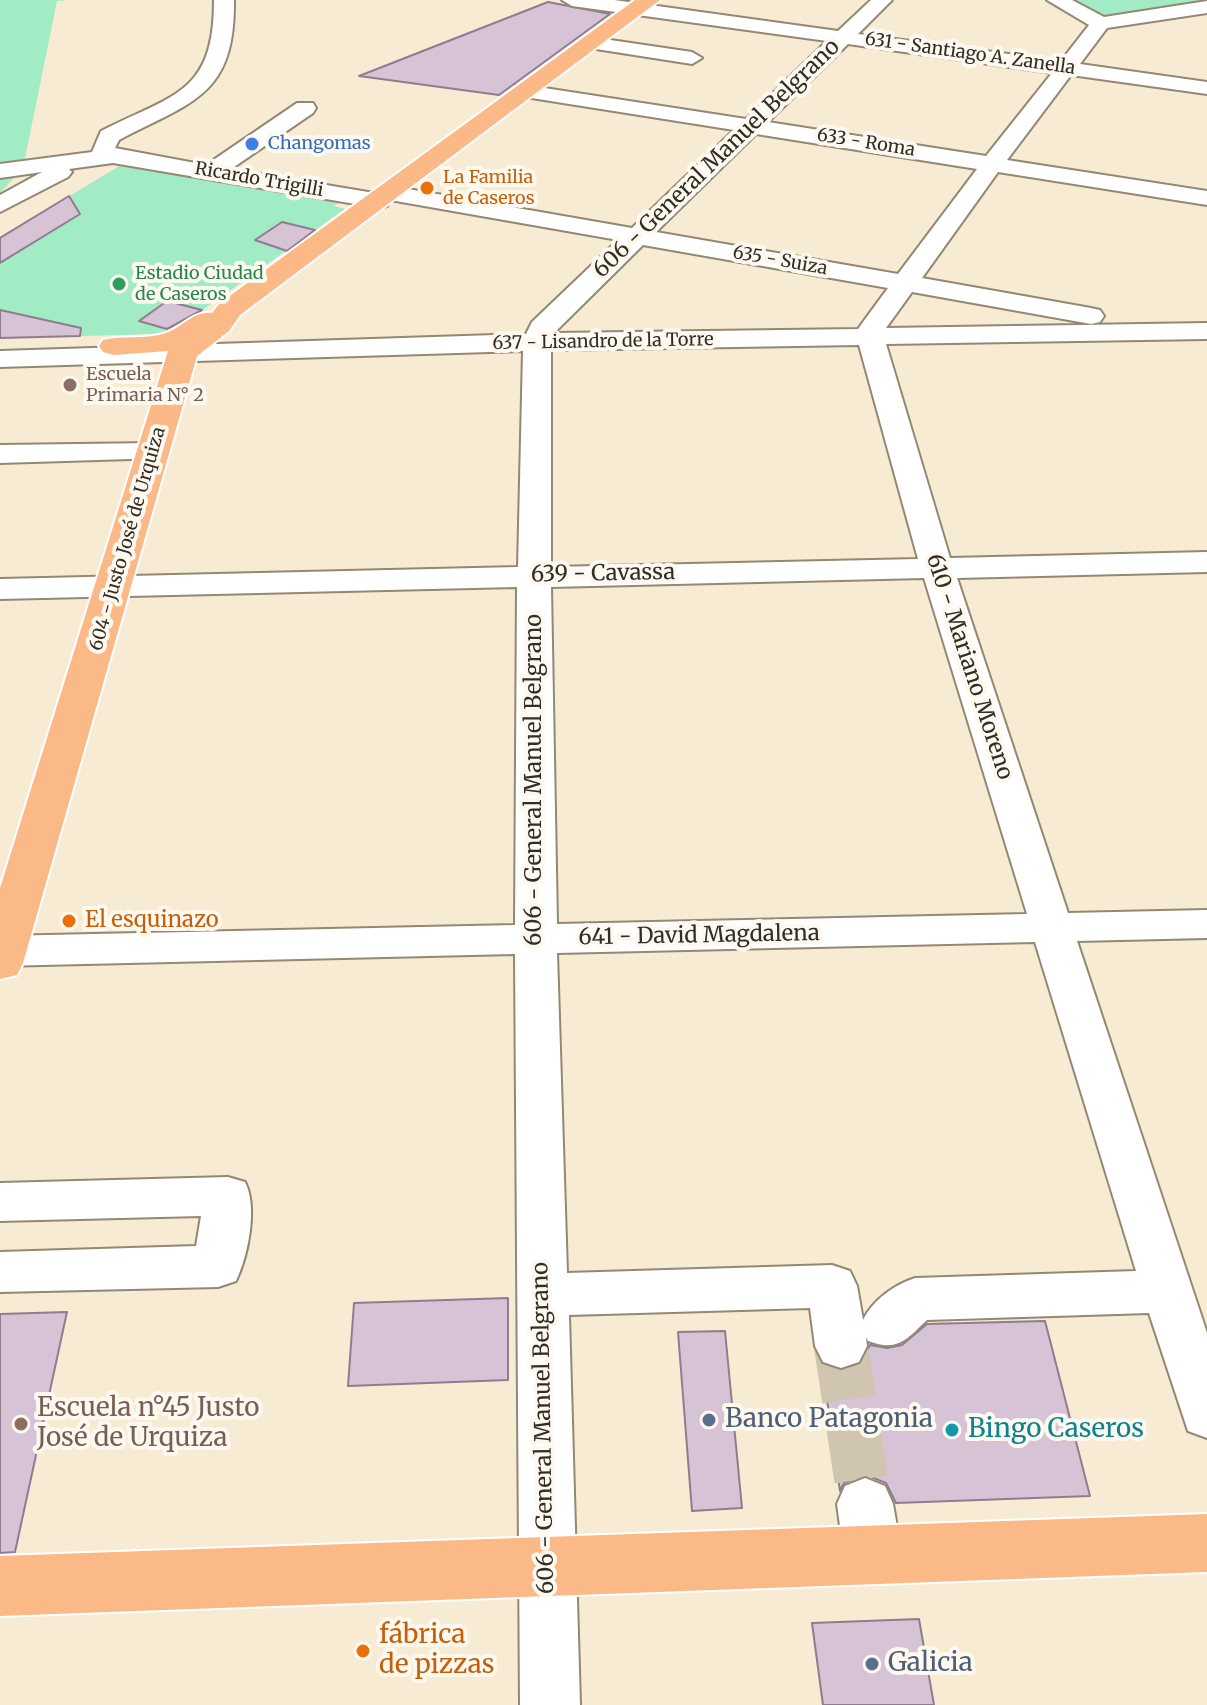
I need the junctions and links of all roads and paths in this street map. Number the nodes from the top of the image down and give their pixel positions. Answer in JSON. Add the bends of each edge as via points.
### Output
{"nodes":[{"id":1,"x":224,"y":0,"type":"edge"},
{"id":2,"x":572,"y":0,"type":"edge"},
{"id":3,"x":882,"y":0,"type":"edge"},
{"id":4,"x":1057,"y":0,"type":"edge"},
{"id":5,"x":599,"y":1,"type":"edge"},
{"id":6,"x":636,"y":3,"type":"edge"},
{"id":7,"x":1207,"y":7,"type":"edge"},
{"id":8,"x":1101,"y":23,"type":"junction"},
{"id":9,"x":843,"y":37,"type":"junction"},
{"id":10,"x":590,"y":43,"type":"junction"},
{"id":11,"x":692,"y":58,"type":"dead end"},
{"id":12,"x":1066,"y":67,"type":"junction"},
{"id":13,"x":1207,"y":88,"type":"edge"},
{"id":14,"x":525,"y":91,"type":"junction"},
{"id":15,"x":305,"y":108,"type":"dead end"},
{"id":16,"x":750,"y":126,"type":"junction"},
{"id":17,"x":113,"y":156,"type":"junction"},
{"id":18,"x":89,"y":159,"type":"junction"},
{"id":19,"x":993,"y":163,"type":"junction"},
{"id":20,"x":11,"y":169,"type":"edge"},
{"id":21,"x":212,"y":171,"type":"junction"},
{"id":22,"x":385,"y":197,"type":"junction"},
{"id":23,"x":1207,"y":198,"type":"edge"},
{"id":24,"x":0,"y":205,"type":"edge"},
{"id":25,"x":0,"y":222,"type":"edge"},
{"id":26,"x":637,"y":235,"type":"junction"},
{"id":27,"x":905,"y":283,"type":"junction"},
{"id":28,"x":230,"y":309,"type":"junction"},
{"id":29,"x":1205,"y":331,"type":"edge"},
{"id":30,"x":1169,"y":333,"type":"junction"},
{"id":31,"x":870,"y":337,"type":"junction"},
{"id":32,"x":537,"y":342,"type":"junction"},
{"id":33,"x":0,"y":343,"type":"edge"},
{"id":34,"x":113,"y":350,"type":"junction"},
{"id":35,"x":0,"y":351,"type":"edge"},
{"id":36,"x":183,"y":352,"type":"junction"},
{"id":37,"x":0,"y":359,"type":"edge"},
{"id":38,"x":153,"y":452,"type":"junction"},
{"id":39,"x":0,"y":454,"type":"edge"},
{"id":40,"x":1207,"y":562,"type":"edge"},
{"id":41,"x":937,"y":568,"type":"junction"},
{"id":42,"x":534,"y":576,"type":"junction"},
{"id":43,"x":114,"y":586,"type":"junction"},
{"id":44,"x":0,"y":589,"type":"edge"},
{"id":45,"x":1207,"y":924,"type":"edge"},
{"id":46,"x":1053,"y":928,"type":"junction"},
{"id":47,"x":536,"y":940,"type":"junction"},
{"id":48,"x":1,"y":955,"type":"edge"},
{"id":49,"x":0,"y":1202,"type":"edge"},
{"id":50,"x":1,"y":1272,"type":"edge"},
{"id":51,"x":1168,"y":1291,"type":"junction"},
{"id":52,"x":541,"y":1295,"type":"junction"},
{"id":53,"x":886,"y":1326,"type":"dead end"},
{"id":54,"x":841,"y":1346,"type":"tunnel mouth"},
{"id":55,"x":1207,"y":1414,"type":"edge"},
{"id":56,"x":1207,"y":1543,"type":"edge"},
{"id":57,"x":548,"y":1565,"type":"junction"},
{"id":58,"x":0,"y":1586,"type":"edge"},
{"id":59,"x":550,"y":1705,"type":"edge"}],
"edges":[{"from":1,"to":17,"type":"street","via":[[224,38],[209,77],[104,140],[103,151]]},
{"from":2,"to":5,"type":"street","name":"631 - Santiago A. Zanella"},
{"from":3,"to":9,"type":"street","name":"606 - General Manuel Belgrano"},
{"from":4,"to":8,"type":"street"},
{"from":5,"to":6,"type":"street","name":"631 - Santiago A. Zanella"},
{"from":6,"to":9,"type":"street","name":"631 - Santiago A. Zanella"},
{"from":6,"to":10,"type":"main road"},
{"from":7,"to":8,"type":"street"},
{"from":8,"to":12,"type":"street"},
{"from":9,"to":12,"type":"street","name":"631 - Santiago A. Zanella"},
{"from":9,"to":16,"type":"street","name":"606 - General Manuel Belgrano"},
{"from":10,"to":11,"type":"street"},
{"from":10,"to":14,"type":"main road"},
{"from":12,"to":13,"type":"street","name":"631 - Santiago A. Zanella"},
{"from":12,"to":19,"type":"street"},
{"from":14,"to":16,"type":"street","name":"633 - Roma"},
{"from":14,"to":22,"type":"main road"},
{"from":15,"to":21,"type":"street"},
{"from":16,"to":19,"type":"street","name":"633 - Roma"},
{"from":16,"to":26,"type":"street","name":"606 - General Manuel Belgrano"},
{"from":17,"to":18,"type":"street","name":"Ricardo Trigilli"},
{"from":17,"to":21,"type":"street","name":"Ricardo Trigilli"},
{"from":18,"to":20,"type":"street","name":"Ricardo Trigilli"},
{"from":18,"to":24,"type":"street"},
{"from":19,"to":23,"type":"street","name":"633 - Roma"},
{"from":19,"to":27,"type":"street"},
{"from":20,"to":24,"type":"street"},
{"from":21,"to":22,"type":"street","name":"Ricardo Trigilli"},
{"from":22,"to":26,"type":"street","name":"635 - Suiza"},
{"from":22,"to":28,"type":"main road"},
{"from":24,"to":25,"type":"street","via":[[5,217]]},
{"from":26,"to":27,"type":"street","name":"635 - Suiza"},
{"from":26,"to":32,"type":"street","name":"606 - General Manuel Belgrano","via":[[542,328]]},
{"from":27,"to":30,"type":"street","name":"635 - Suiza"},
{"from":27,"to":31,"type":"street"},
{"from":28,"to":34,"type":"main road","via":[[173,342]]},
{"from":28,"to":36,"type":"main road"},
{"from":29,"to":30,"type":"street","name":"637 - Lisandro de la Torre"},
{"from":30,"to":31,"type":"street","name":"637 - Lisandro de la Torre"},
{"from":31,"to":32,"type":"street","name":"637 - Lisandro de la Torre"},
{"from":31,"to":41,"type":"street","name":"610 - Mariano Moreno"},
{"from":32,"to":36,"type":"street","name":"637 - Lisandro de la Torre"},
{"from":32,"to":42,"type":"street","name":"606 - General Manuel Belgrano"},
{"from":33,"to":34,"type":"street","name":"637 - Lisandro de la Torre","via":[[73,342]]},
{"from":34,"to":35,"type":"street"},
{"from":34,"to":36,"type":"street","name":"637 - Lisandro de la Torre"},
{"from":34,"to":37,"type":"street","name":"637 - Lisandro de la Torre"},
{"from":36,"to":38,"type":"main road","name":"604 - Justo José de Urquiza"},
{"from":38,"to":39,"type":"street"},
{"from":38,"to":43,"type":"main road","name":"604 - Justo José de Urquiza"},
{"from":40,"to":41,"type":"street","name":"639 - Cavassa"},
{"from":41,"to":42,"type":"street","name":"639 - Cavassa"},
{"from":41,"to":46,"type":"street","name":"610 - Mariano Moreno"},
{"from":42,"to":43,"type":"street","name":"639 - Cavassa"},
{"from":42,"to":47,"type":"street","name":"606 - General Manuel Belgrano"},
{"from":43,"to":44,"type":"street","name":"639 - Cavassa"},
{"from":43,"to":48,"type":"main road","name":"604 - Justo José de Urquiza"},
{"from":45,"to":46,"type":"street","name":"641 - David Magdalena"},
{"from":46,"to":47,"type":"street","name":"641 - David Magdalena"},
{"from":46,"to":51,"type":"street","name":"610 - Mariano Moreno"},
{"from":47,"to":48,"type":"street","name":"641 - David Magdalena"},
{"from":47,"to":52,"type":"street","name":"606 - General Manuel Belgrano"},
{"from":49,"to":50,"type":"street","via":[[228,1196],[218,1266]]},
{"from":51,"to":53,"type":"street","via":[[915,1299]]},
{"from":51,"to":55,"type":"street","name":"610 - Mariano Moreno"},
{"from":52,"to":54,"type":"street","via":[[832,1286]]},
{"from":52,"to":57,"type":"street","name":"606 - General Manuel Belgrano"},
{"from":56,"to":57,"type":"main road","via":[[869,1530]]},
{"from":57,"to":58,"type":"main road"},
{"from":57,"to":59,"type":"street","name":"606 - General Manuel Belgrano"}]}
